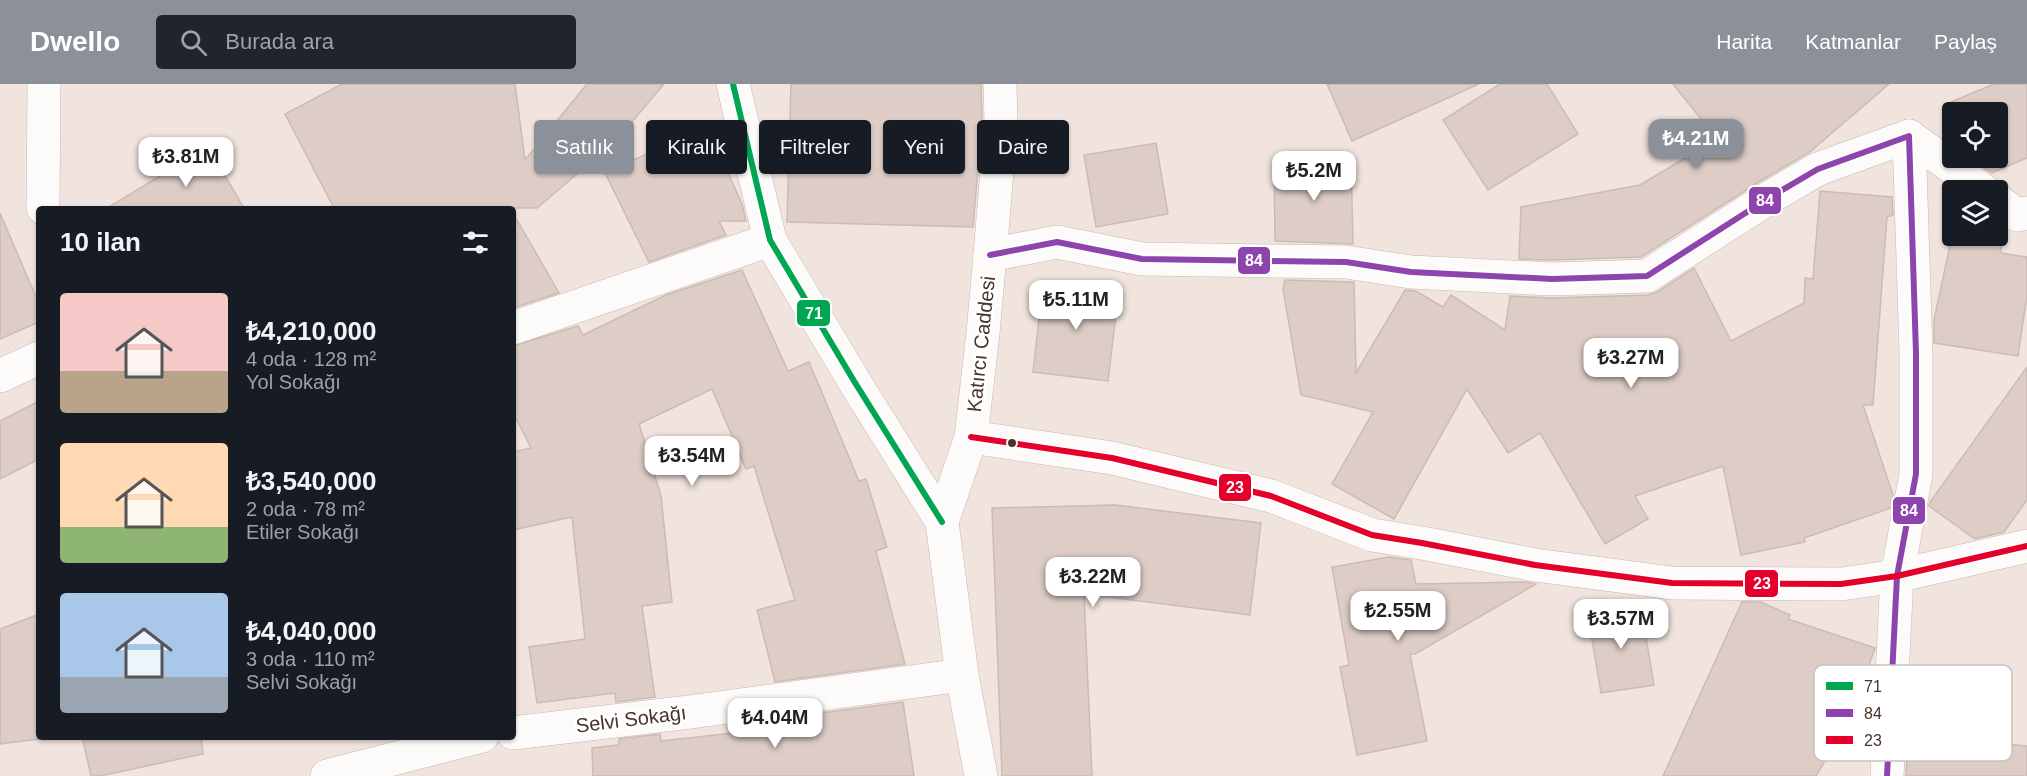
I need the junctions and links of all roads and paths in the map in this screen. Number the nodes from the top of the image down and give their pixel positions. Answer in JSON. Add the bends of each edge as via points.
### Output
{"nodes":[{"id":1,"x":44,"y":84,"type":"edge"},
{"id":2,"x":733,"y":84,"type":"edge"},
{"id":3,"x":1000,"y":84,"type":"edge"},
{"id":4,"x":1909,"y":136,"type":"junction"},
{"id":5,"x":1969,"y":180,"type":"edge"},
{"id":6,"x":44,"y":206,"type":"edge"},
{"id":7,"x":2008,"y":208,"type":"edge"},
{"id":8,"x":2027,"y":213,"type":"edge"},
{"id":9,"x":770,"y":240,"type":"junction"},
{"id":10,"x":990,"y":255,"type":"junction"},
{"id":11,"x":516,"y":327,"type":"edge"},
{"id":12,"x":36,"y":359,"type":"edge"},
{"id":13,"x":0,"y":376,"type":"edge"},
{"id":14,"x":971,"y":437,"type":"junction"},
{"id":15,"x":942,"y":522,"type":"junction"},
{"id":16,"x":2027,"y":546,"type":"edge"},
{"id":17,"x":1897,"y":576,"type":"junction"},
{"id":18,"x":1893,"y":665,"type":"edge"},
{"id":19,"x":962,"y":675,"type":"junction"},
{"id":20,"x":516,"y":733,"type":"edge"},
{"id":21,"x":466,"y":740,"type":"edge"},
{"id":22,"x":1888,"y":761,"type":"edge"},
{"id":23,"x":327,"y":776,"type":"edge"},
{"id":24,"x":981,"y":776,"type":"edge"},
{"id":25,"x":1887,"y":776,"type":"edge"}],
"edges":[{"from":1,"to":6,"type":"street"},
{"from":2,"to":9,"type":"street"},
{"from":3,"to":10,"type":"street","name":"Katırcı Caddesi","via":[[1001,122]]},
{"from":4,"to":5,"type":"street"},
{"from":4,"to":10,"type":"street","via":[[1818,169],[1647,276],[1552,279],[1411,272],[1346,262],[1142,259],[1057,242]]},
{"from":4,"to":17,"type":"street","via":[[1916,474]]},
{"from":7,"to":8,"type":"street","via":[[2017,215]]},
{"from":9,"to":11,"type":"street"},
{"from":9,"to":15,"type":"street"},
{"from":10,"to":14,"type":"street","name":"Katırcı Caddesi"},
{"from":12,"to":13,"type":"street"},
{"from":14,"to":15,"type":"street","name":"Katırcı Caddesi"},
{"from":14,"to":17,"type":"street","via":[[1112,458],[1271,496],[1372,535],[1535,565],[1672,584],[1841,584]]},
{"from":15,"to":19,"type":"street","name":"Katırcı Caddesi"},
{"from":16,"to":17,"type":"street"},
{"from":17,"to":18,"type":"street"},
{"from":19,"to":20,"type":"street","name":"Selvi Sokağı"},
{"from":19,"to":24,"type":"street","name":"Katırcı Caddesi"},
{"from":21,"to":23,"type":"street"},
{"from":22,"to":25,"type":"street"}]}
